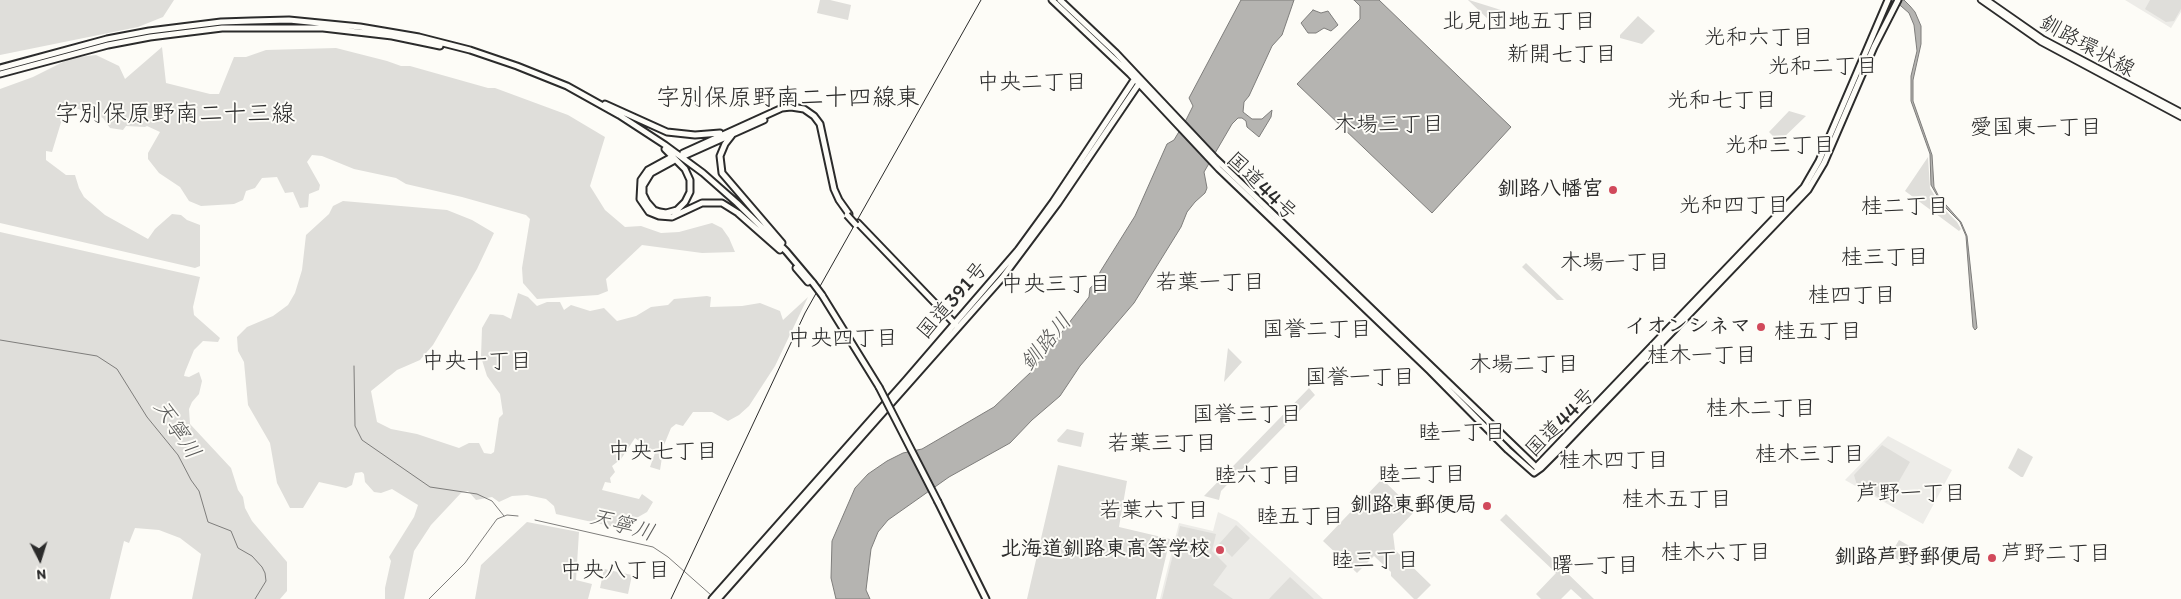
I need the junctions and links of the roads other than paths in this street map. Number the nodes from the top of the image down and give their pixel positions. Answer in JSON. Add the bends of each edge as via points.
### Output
{"nodes":[{"id":1,"x":1052,"y":0,"type":"edge"},
{"id":2,"x":1060,"y":0,"type":"edge"},
{"id":3,"x":1981,"y":0,"type":"edge"},
{"id":4,"x":1987,"y":0,"type":"edge"},
{"id":5,"x":1888,"y":1,"type":"edge"},
{"id":6,"x":1897,"y":3,"type":"edge"},
{"id":7,"x":0,"y":68,"type":"edge"},
{"id":8,"x":0,"y":74,"type":"edge"},
{"id":9,"x":1136,"y":77,"type":"junction"},
{"id":10,"x":1141,"y":82,"type":"junction"},
{"id":11,"x":590,"y":99,"type":"junction"},
{"id":12,"x":2181,"y":112,"type":"edge"},
{"id":13,"x":2181,"y":117,"type":"edge"},
{"id":14,"x":733,"y":132,"type":"junction"},
{"id":15,"x":665,"y":149,"type":"junction"},
{"id":16,"x":678,"y":157,"type":"junction"},
{"id":17,"x":784,"y":253,"type":"junction"},
{"id":18,"x":804,"y":272,"type":"junction"},
{"id":19,"x":812,"y":285,"type":"junction"},
{"id":20,"x":955,"y":326,"type":"junction"},
{"id":21,"x":1605,"y":398,"type":"junction"},
{"id":22,"x":718,"y":596,"type":"edge"},
{"id":23,"x":712,"y":599,"type":"edge"},
{"id":24,"x":985,"y":599,"type":"edge"}],
"edges":[{"from":1,"to":9,"type":"highway","name":"国道44号"},
{"from":2,"to":9,"type":"highway","name":"国道44号"},
{"from":3,"to":13,"type":"main road","name":"釧路環状線","via":[[2034,37]]},
{"from":4,"to":12,"type":"main road","name":"釧路環状線","via":[[2043,39]]},
{"from":5,"to":21,"type":"highway","name":"国道44号","via":[[1809,180]]},
{"from":6,"to":21,"type":"highway","name":"国道44号","via":[[1874,47],[1824,163],[1808,190]]},
{"from":7,"to":11,"type":"highway","via":[[149,31],[221,22],[289,20],[385,31],[470,50],[542,76]]},
{"from":8,"to":15,"type":"highway","via":[[108,45],[186,31],[288,26],[360,31],[444,47],[516,68],[589,101]]},
{"from":9,"to":10,"type":"highway","name":"国道44号"},
{"from":9,"to":20,"type":"highway","name":"国道391号","via":[[1053,202]]},
{"from":10,"to":20,"type":"highway","name":"国道391号","via":[[1032,240]]},
{"from":10,"to":21,"type":"highway","name":"国道44号","via":[[1214,160],[1536,467]]},
{"from":11,"to":14,"type":"highway","via":[[667,132],[700,135]]},
{"from":11,"to":16,"type":"highway"},
{"from":14,"to":16,"type":"highway"},
{"from":14,"to":18,"type":"highway","via":[[720,156],[722,173]]},
{"from":14,"to":20,"type":"highway","bridge":true,"via":[[782,108],[797,107],[809,112],[820,124],[834,188],[848,215]]},
{"from":15,"to":16,"type":"highway"},
{"from":15,"to":16,"type":"highway","via":[[685,169],[690,180],[690,192],[677,210],[666,213],[654,210],[646,202],[643,186],[651,173]]},
{"from":16,"to":17,"type":"highway","via":[[735,205]]},
{"from":16,"to":17,"type":"highway","via":[[648,170],[641,180],[640,199],[649,212],[665,217],[702,203],[722,203],[738,212]]},
{"from":16,"to":18,"type":"highway","via":[[737,203]]},
{"from":17,"to":19,"type":"highway"},
{"from":18,"to":19,"type":"highway"},
{"from":19,"to":24,"type":"highway","bridge":true,"via":[[878,388]]},
{"from":20,"to":22,"type":"highway","name":"国道391号"},
{"from":22,"to":23,"type":"highway","name":"国道391号"}]}
